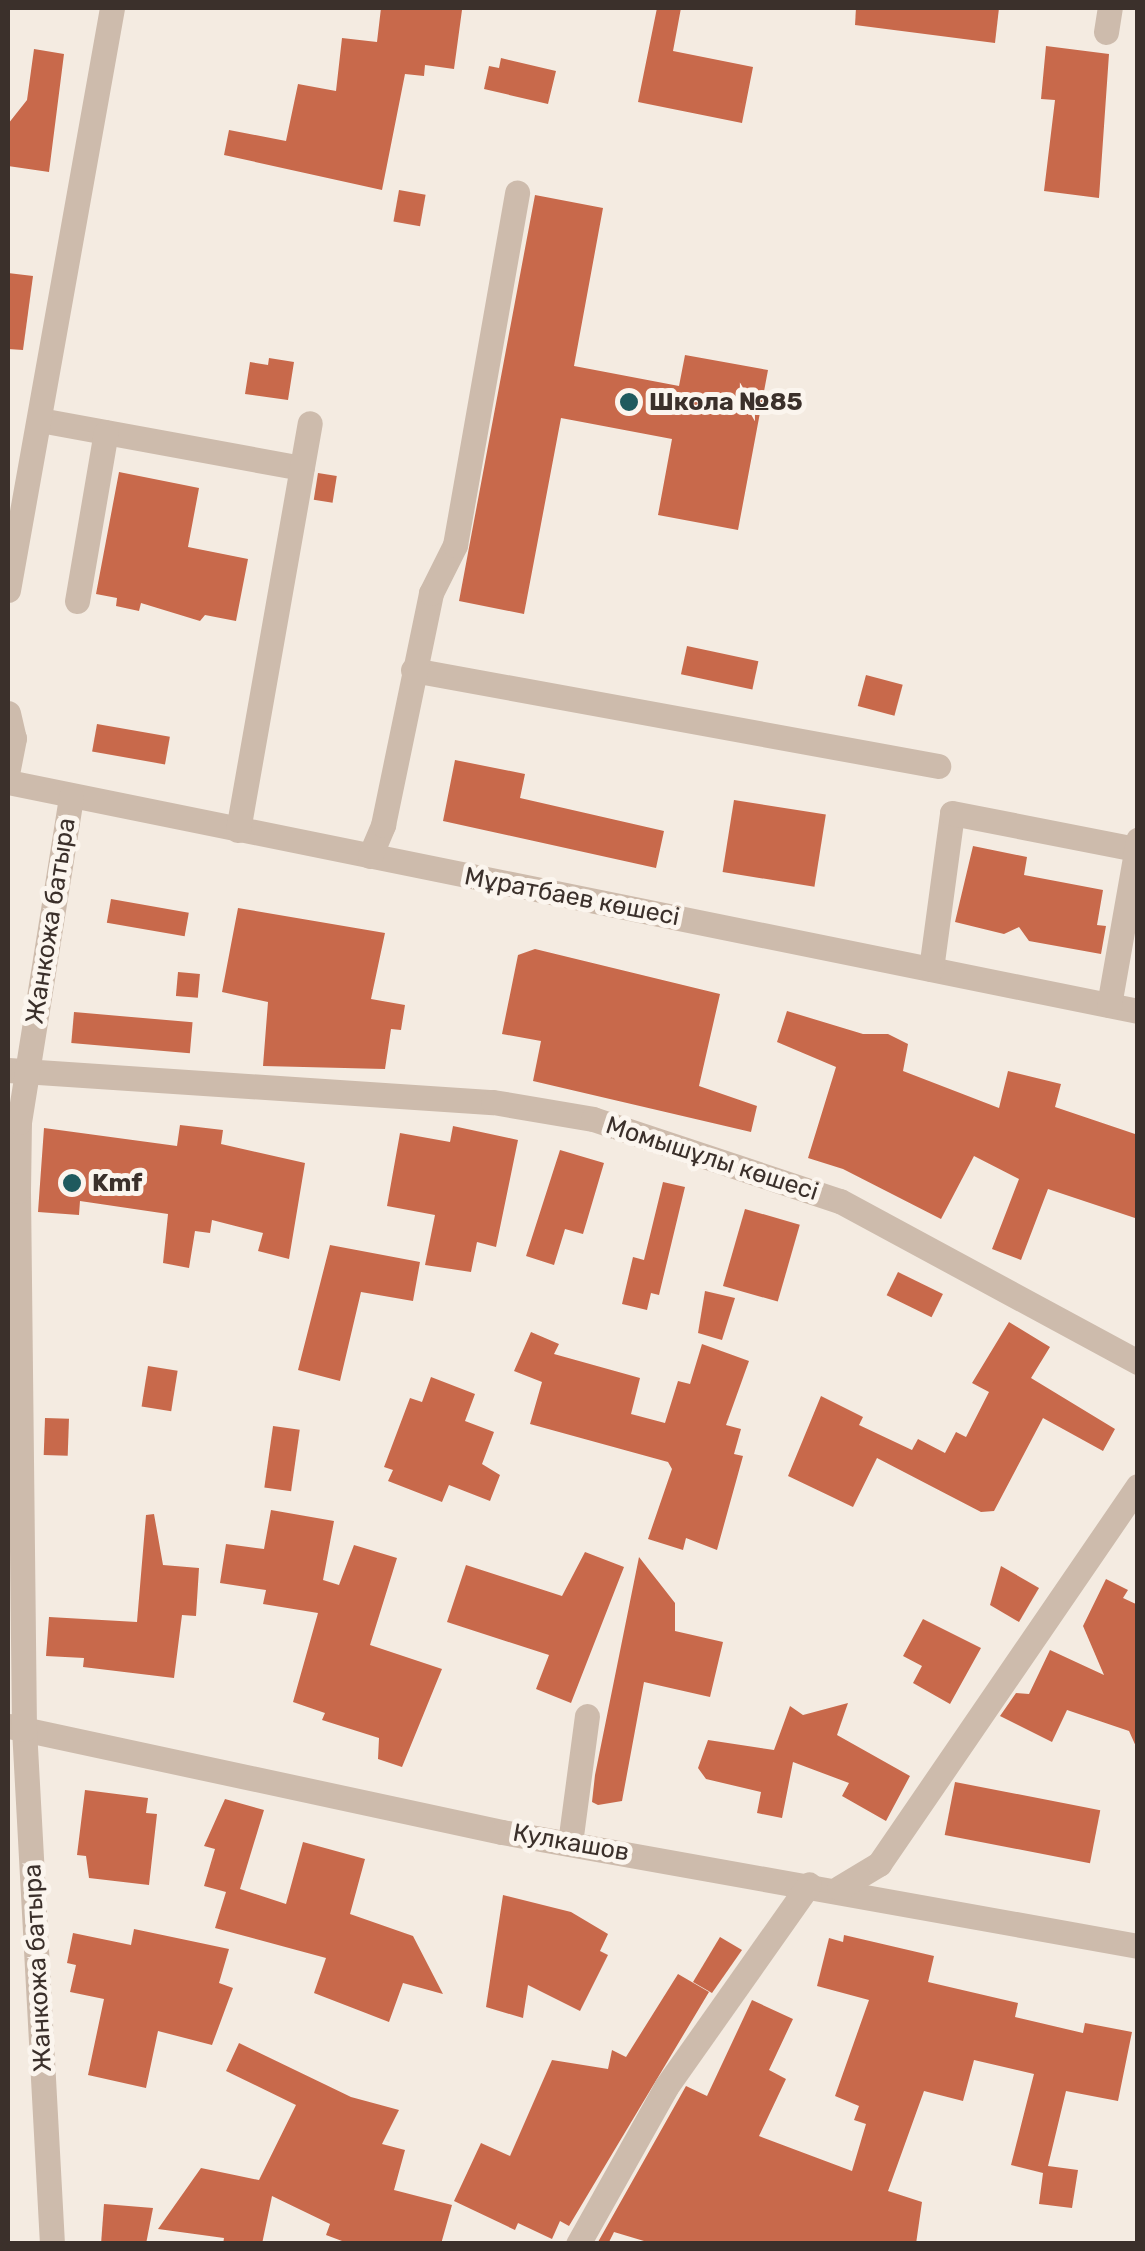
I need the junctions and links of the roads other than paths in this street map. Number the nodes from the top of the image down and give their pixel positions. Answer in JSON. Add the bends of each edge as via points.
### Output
{"nodes":[{"id":1,"x":112,"y":8,"type":"edge"},
{"id":2,"x":518,"y":192,"type":"dead end"},
{"id":3,"x":40,"y":420,"type":"junction"},
{"id":4,"x":310,"y":423,"type":"dead end"},
{"id":5,"x":106,"y":432,"type":"junction"},
{"id":6,"x":302,"y":468,"type":"junction"},
{"id":7,"x":8,"y":590,"type":"edge"},
{"id":8,"x":78,"y":601,"type":"dead end"},
{"id":9,"x":414,"y":670,"type":"junction"},
{"id":10,"x":8,"y":713,"type":"edge"},
{"id":11,"x":938,"y":766,"type":"dead end"},
{"id":12,"x":8,"y":768,"type":"edge"},
{"id":13,"x":8,"y":782,"type":"edge"},
{"id":14,"x":71,"y":797,"type":"junction"},
{"id":15,"x":238,"y":830,"type":"junction"},
{"id":16,"x":1136,"y":844,"type":"edge"},
{"id":17,"x":370,"y":856,"type":"junction"},
{"id":18,"x":931,"y":969,"type":"junction"},
{"id":19,"x":1109,"y":1005,"type":"junction"},
{"id":20,"x":1138,"y":1011,"type":"edge"},
{"id":21,"x":18,"y":1071,"type":"edge"},
{"id":22,"x":1138,"y":1362,"type":"edge"},
{"id":23,"x":1138,"y":1486,"type":"edge"},
{"id":24,"x":587,"y":1716,"type":"dead end"},
{"id":25,"x":16,"y":1728,"type":"edge"},
{"id":26,"x":570,"y":1844,"type":"junction"},
{"id":27,"x":810,"y":1884,"type":"junction"},
{"id":28,"x":839,"y":1888,"type":"junction"},
{"id":29,"x":1138,"y":1946,"type":"edge"},
{"id":30,"x":52,"y":2244,"type":"edge"},
{"id":31,"x":578,"y":2244,"type":"edge"}],
"edges":[{"from":1,"to":3,"type":"street"},
{"from":2,"to":9,"type":"street","via":[[455,545],[431,593]]},
{"from":3,"to":5,"type":"street"},
{"from":3,"to":7,"type":"street"},
{"from":4,"to":6,"type":"street"},
{"from":5,"to":6,"type":"street"},
{"from":5,"to":8,"type":"street"},
{"from":6,"to":15,"type":"street"},
{"from":9,"to":11,"type":"street"},
{"from":9,"to":17,"type":"street","via":[[383,825]]},
{"from":10,"to":12,"type":"street","via":[[14,738]]},
{"from":13,"to":14,"type":"street","name":"Мұратбаев көшесі"},
{"from":14,"to":15,"type":"street","name":"Мұратбаев көшесі"},
{"from":14,"to":21,"type":"street","name":"Жанкожа батыра"},
{"from":15,"to":17,"type":"street","name":"Мұратбаев көшесі"},
{"from":16,"to":18,"type":"street","via":[[952,814]]},
{"from":16,"to":19,"type":"street"},
{"from":17,"to":18,"type":"street","name":"Мұратбаев көшесі"},
{"from":18,"to":19,"type":"street","name":"Мұратбаев көшесі"},
{"from":19,"to":20,"type":"street","name":"Мұратбаев көшесі"},
{"from":21,"to":22,"type":"street","name":"Момышұлы көшесі","via":[[493,1102],[593,1119],[840,1201]]},
{"from":21,"to":25,"type":"street","name":"Жанкожа батыра"},
{"from":23,"to":28,"type":"street","via":[[879,1864]]},
{"from":24,"to":26,"type":"street"},
{"from":25,"to":26,"type":"street","name":"Кулкашов"},
{"from":25,"to":30,"type":"street","name":"Жанкожа батыра"},
{"from":26,"to":27,"type":"street","name":"Кулкашов"},
{"from":27,"to":28,"type":"street","name":"Кулкашов"},
{"from":27,"to":31,"type":"street","via":[[666,2087]]},
{"from":28,"to":29,"type":"street","name":"Кулкашов"}]}
